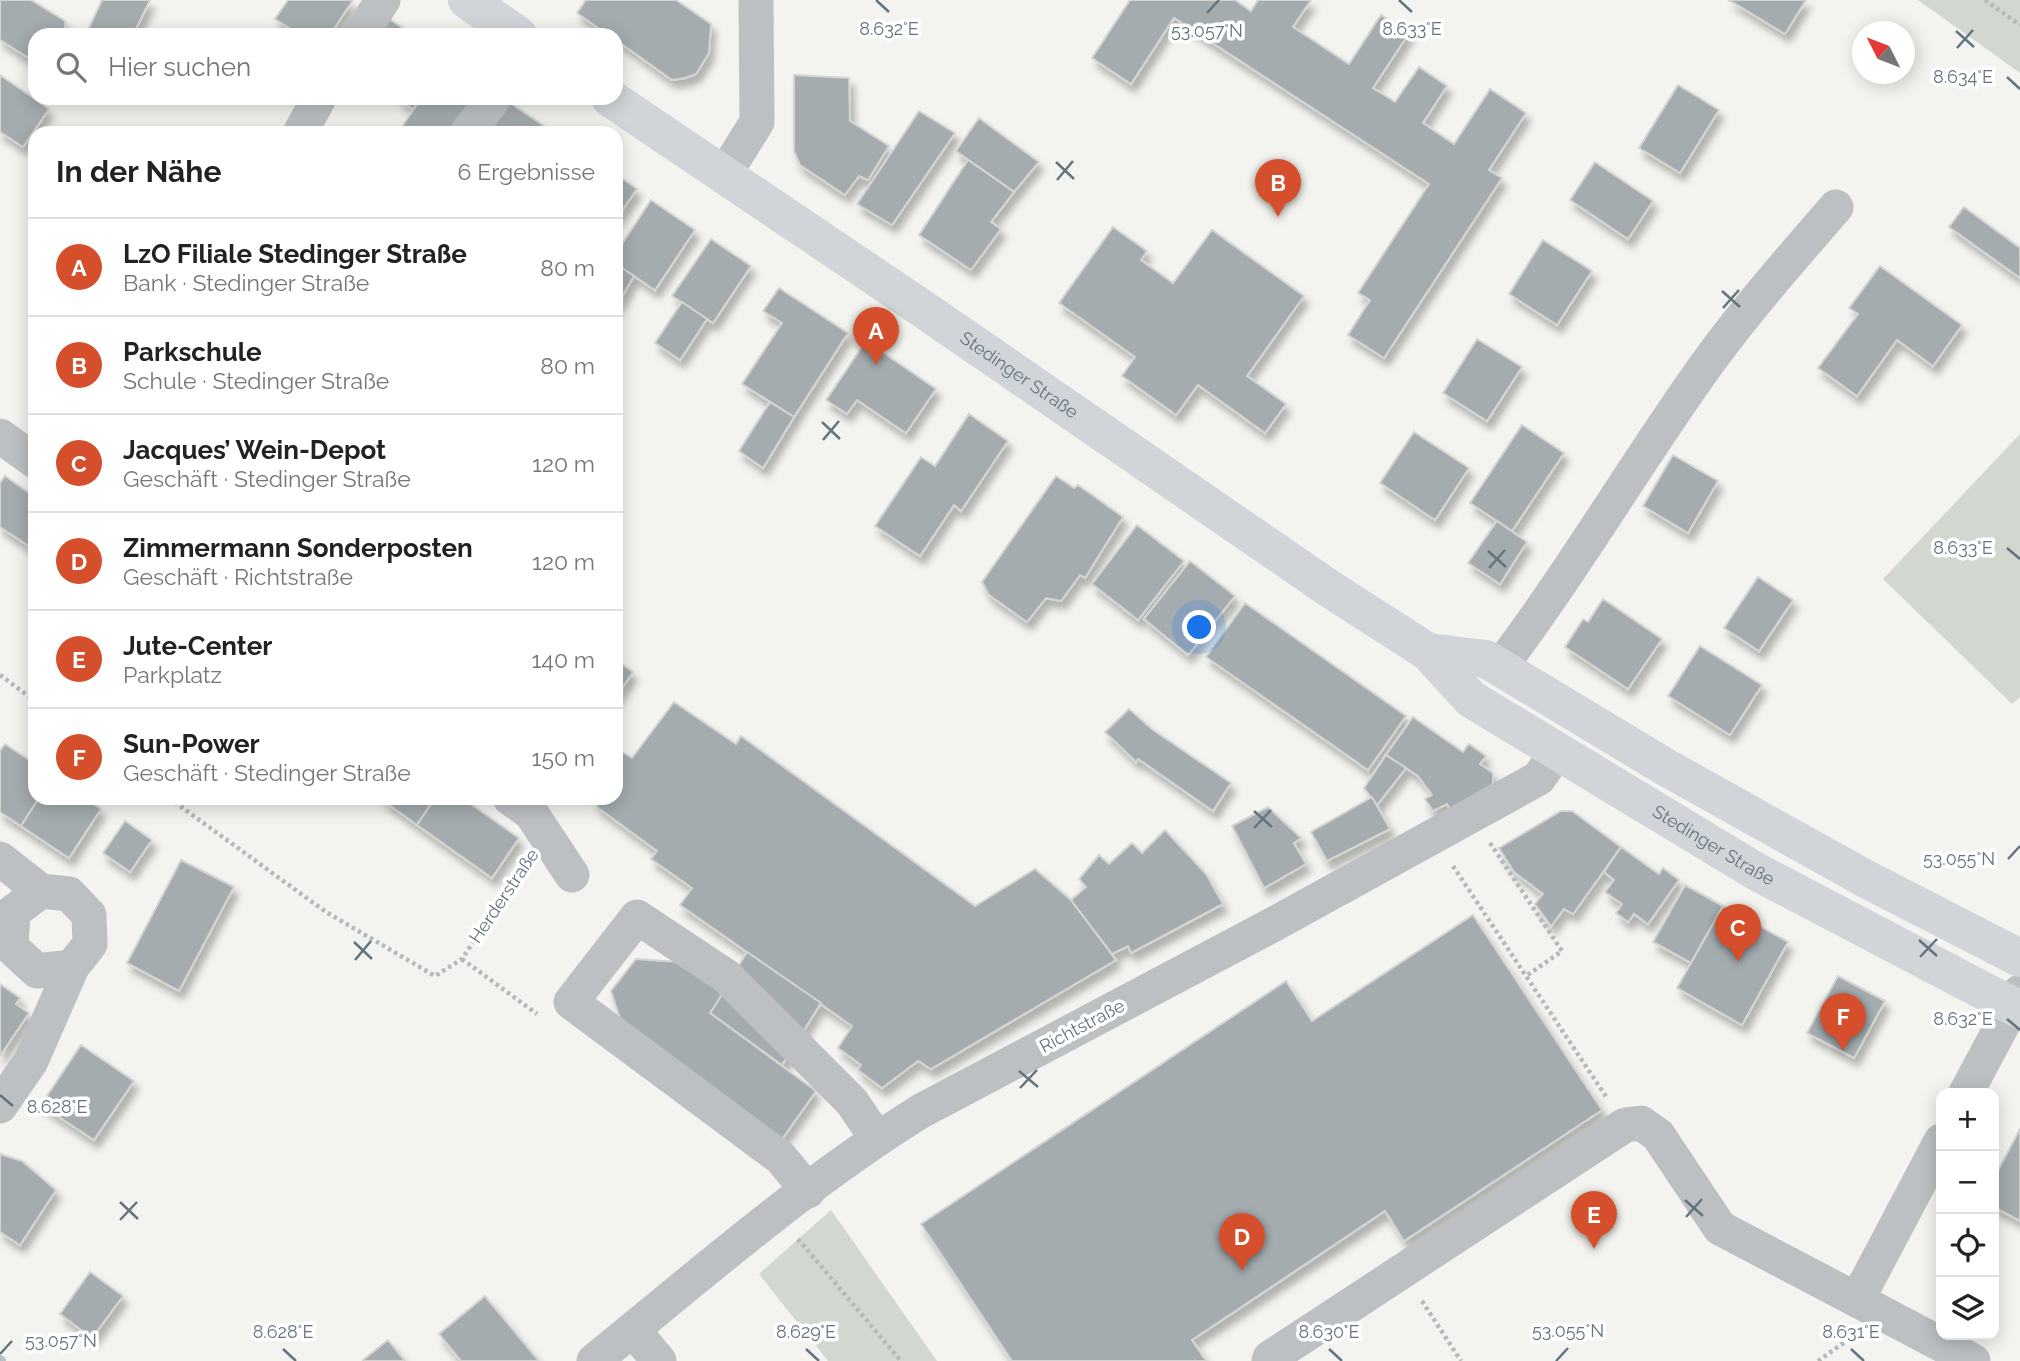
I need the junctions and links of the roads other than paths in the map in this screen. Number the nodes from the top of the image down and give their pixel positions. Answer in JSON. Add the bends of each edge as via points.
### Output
{"nodes":[{"id":1,"x":383,"y":0,"type":"edge"},
{"id":2,"x":467,"y":0,"type":"edge"},
{"id":3,"x":756,"y":0,"type":"edge"},
{"id":4,"x":365,"y":28,"type":"edge"},
{"id":5,"x":508,"y":28,"type":"edge"},
{"id":6,"x":315,"y":105,"type":"edge"},
{"id":7,"x":489,"y":105,"type":"edge"},
{"id":8,"x":620,"y":105,"type":"edge"},
{"id":9,"x":304,"y":126,"type":"edge"},
{"id":10,"x":472,"y":126,"type":"edge"},
{"id":11,"x":724,"y":175,"type":"junction"},
{"id":12,"x":1836,"y":207,"type":"dead end"},
{"id":13,"x":0,"y":436,"type":"edge"},
{"id":14,"x":28,"y":456,"type":"edge"},
{"id":15,"x":1427,"y":652,"type":"junction"},
{"id":16,"x":1500,"y":667,"type":"junction"},
{"id":17,"x":1581,"y":716,"type":"junction"},
{"id":18,"x":1558,"y":751,"type":"junction"},
{"id":19,"x":520,"y":805,"type":"edge"},
{"id":20,"x":0,"y":859,"type":"edge"},
{"id":21,"x":572,"y":875,"type":"dead end"},
{"id":22,"x":41,"y":891,"type":"junction"},
{"id":23,"x":2020,"y":958,"type":"edge"},
{"id":24,"x":72,"y":967,"type":"junction"},
{"id":25,"x":2018,"y":1003,"type":"edge"},
{"id":26,"x":1969,"y":1088,"type":"edge"},
{"id":27,"x":0,"y":1106,"type":"edge"},
{"id":28,"x":877,"y":1139,"type":"junction"},
{"id":29,"x":1936,"y":1150,"type":"edge"},
{"id":30,"x":794,"y":1201,"type":"junction"},
{"id":31,"x":1857,"y":1300,"type":"junction"},
{"id":32,"x":633,"y":1330,"type":"junction"},
{"id":33,"x":594,"y":1361,"type":"edge"},
{"id":34,"x":659,"y":1361,"type":"edge"},
{"id":35,"x":1269,"y":1361,"type":"edge"},
{"id":36,"x":1973,"y":1361,"type":"edge"}],
"edges":[{"from":1,"to":4,"type":"street"},
{"from":2,"to":5,"type":"main road"},
{"from":3,"to":11,"type":"street","via":[[757,122]]},
{"from":6,"to":9,"type":"street"},
{"from":7,"to":10,"type":"street"},
{"from":8,"to":11,"type":"main road","name":"Stedinger Straße"},
{"from":11,"to":15,"type":"main road","name":"Stedinger Straße"},
{"from":12,"to":16,"type":"street","via":[[1692,384]]},
{"from":13,"to":14,"type":"street"},
{"from":15,"to":16,"type":"main road","name":"Stedinger Straße","via":[[1486,659]]},
{"from":15,"to":18,"type":"main road","name":"Stedinger Straße","via":[[1471,699]]},
{"from":16,"to":17,"type":"main road","name":"Stedinger Straße"},
{"from":17,"to":18,"type":"main road"},
{"from":17,"to":23,"type":"main road","name":"Stedinger Straße","via":[[1866,879]]},
{"from":18,"to":25,"type":"main road","name":"Stedinger Straße","via":[[1757,872]]},
{"from":18,"to":28,"type":"street","name":"Richtstraße","via":[[1539,778],[1434,838],[921,1111]]},
{"from":19,"to":21,"type":"street","name":"Herderstraße","via":[[531,813]]},
{"from":20,"to":22,"type":"street"},
{"from":22,"to":24,"type":"street","via":[[69,894],[89,915],[90,944]]},
{"from":22,"to":24,"type":"street","via":[[13,912],[11,947],[37,971]]},
{"from":24,"to":27,"type":"street","via":[[31,1061]]},
{"from":25,"to":26,"type":"street"},
{"from":28,"to":30,"type":"street","name":"Richtstraße"},
{"from":28,"to":30,"type":"street","via":[[852,1102],[726,976],[637,917],[571,1002],[781,1158]]},
{"from":29,"to":31,"type":"street"},
{"from":30,"to":32,"type":"street","name":"Richtstraße"},
{"from":31,"to":35,"type":"street","via":[[1720,1228],[1658,1135],[1641,1123],[1625,1125]]},
{"from":31,"to":36,"type":"street"},
{"from":32,"to":33,"type":"street","name":"Richtstraße"},
{"from":32,"to":34,"type":"street"}]}
